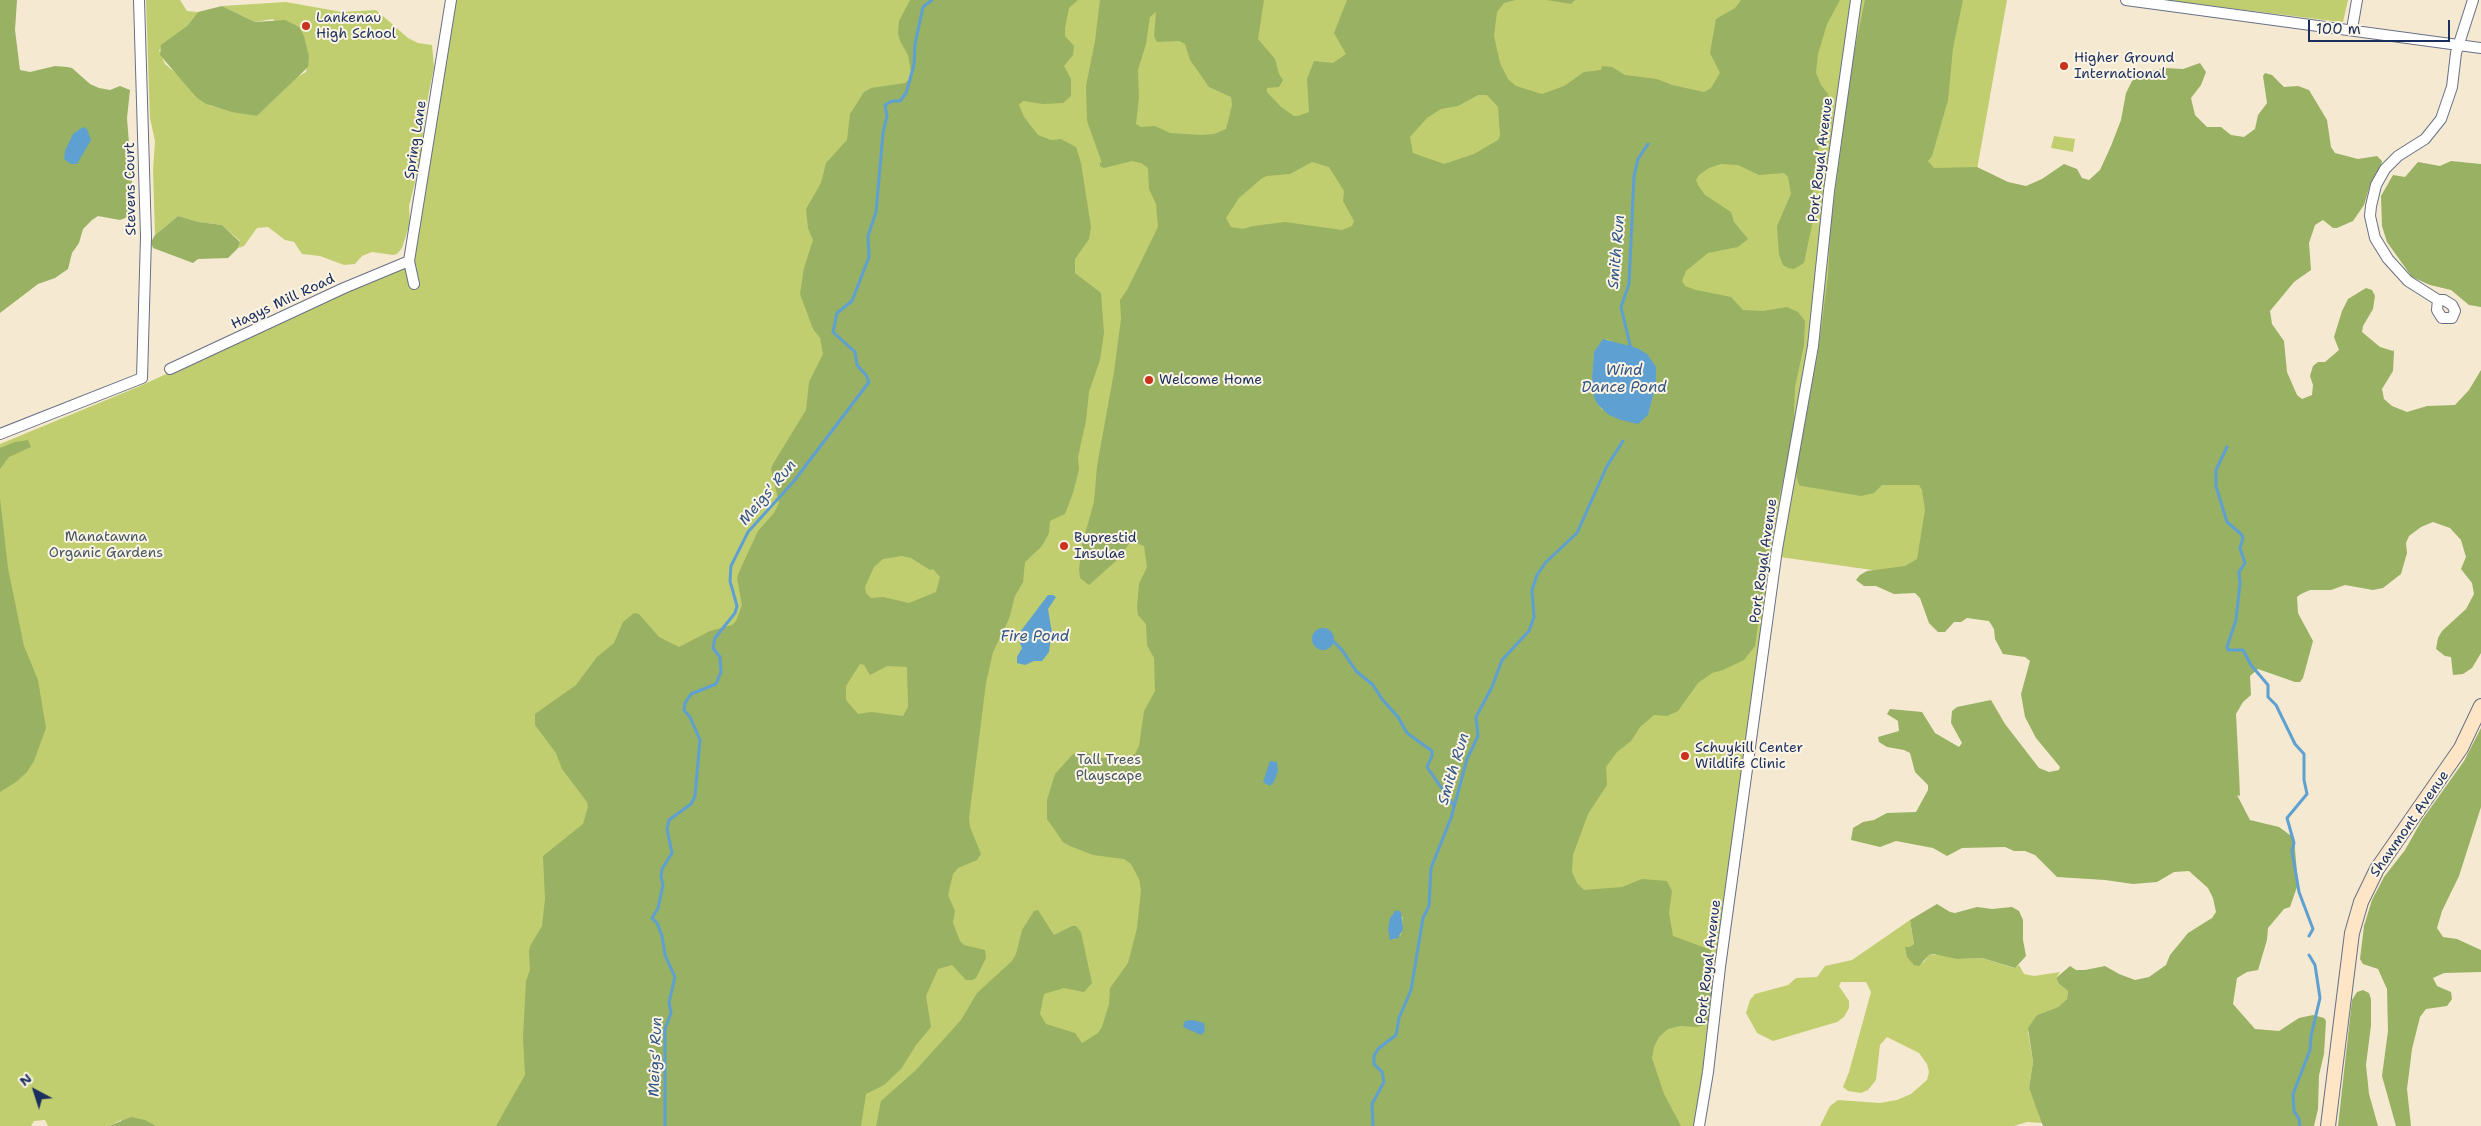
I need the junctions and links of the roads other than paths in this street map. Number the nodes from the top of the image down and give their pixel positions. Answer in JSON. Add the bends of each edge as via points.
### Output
{"nodes":[{"id":1,"x":139,"y":0,"type":"edge"},
{"id":2,"x":451,"y":0,"type":"edge"},
{"id":3,"x":1856,"y":0,"type":"edge"},
{"id":4,"x":2126,"y":0,"type":"edge"},
{"id":5,"x":2358,"y":0,"type":"edge"},
{"id":6,"x":2472,"y":0,"type":"edge"},
{"id":7,"x":2352,"y":29,"type":"junction"},
{"id":8,"x":2459,"y":44,"type":"junction"},
{"id":9,"x":2481,"y":48,"type":"edge"},
{"id":10,"x":409,"y":262,"type":"junction"},
{"id":11,"x":414,"y":284,"type":"dead end"},
{"id":12,"x":2438,"y":300,"type":"dead end"},
{"id":13,"x":170,"y":369,"type":"dead end"},
{"id":14,"x":0,"y":434,"type":"edge"},
{"id":15,"x":2481,"y":706,"type":"edge"},
{"id":16,"x":1699,"y":1126,"type":"edge"},
{"id":17,"x":2328,"y":1126,"type":"edge"}],
"edges":[{"from":1,"to":14,"type":"street","name":"Stevens Court","via":[[146,237],[142,378]]},
{"from":2,"to":10,"type":"street","name":"Spring Lane"},
{"from":3,"to":16,"type":"street","name":"Port Royal Avenue","via":[[1837,130],[1813,346],[1777,549]]},
{"from":4,"to":7,"type":"street"},
{"from":5,"to":7,"type":"street"},
{"from":6,"to":8,"type":"street"},
{"from":7,"to":8,"type":"street"},
{"from":8,"to":9,"type":"street"},
{"from":8,"to":12,"type":"street","via":[[2452,87],[2441,119],[2425,139],[2398,156],[2385,169],[2370,206],[2372,228],[2384,254],[2408,281]]},
{"from":10,"to":11,"type":"street","name":"Spring Lane"},
{"from":10,"to":13,"type":"street","name":"Hagys Mill Road","via":[[344,288]]},
{"from":15,"to":17,"type":"main road","name":"Shawmont Avenue","via":[[2461,748],[2377,869],[2361,902],[2352,933]]}]}
